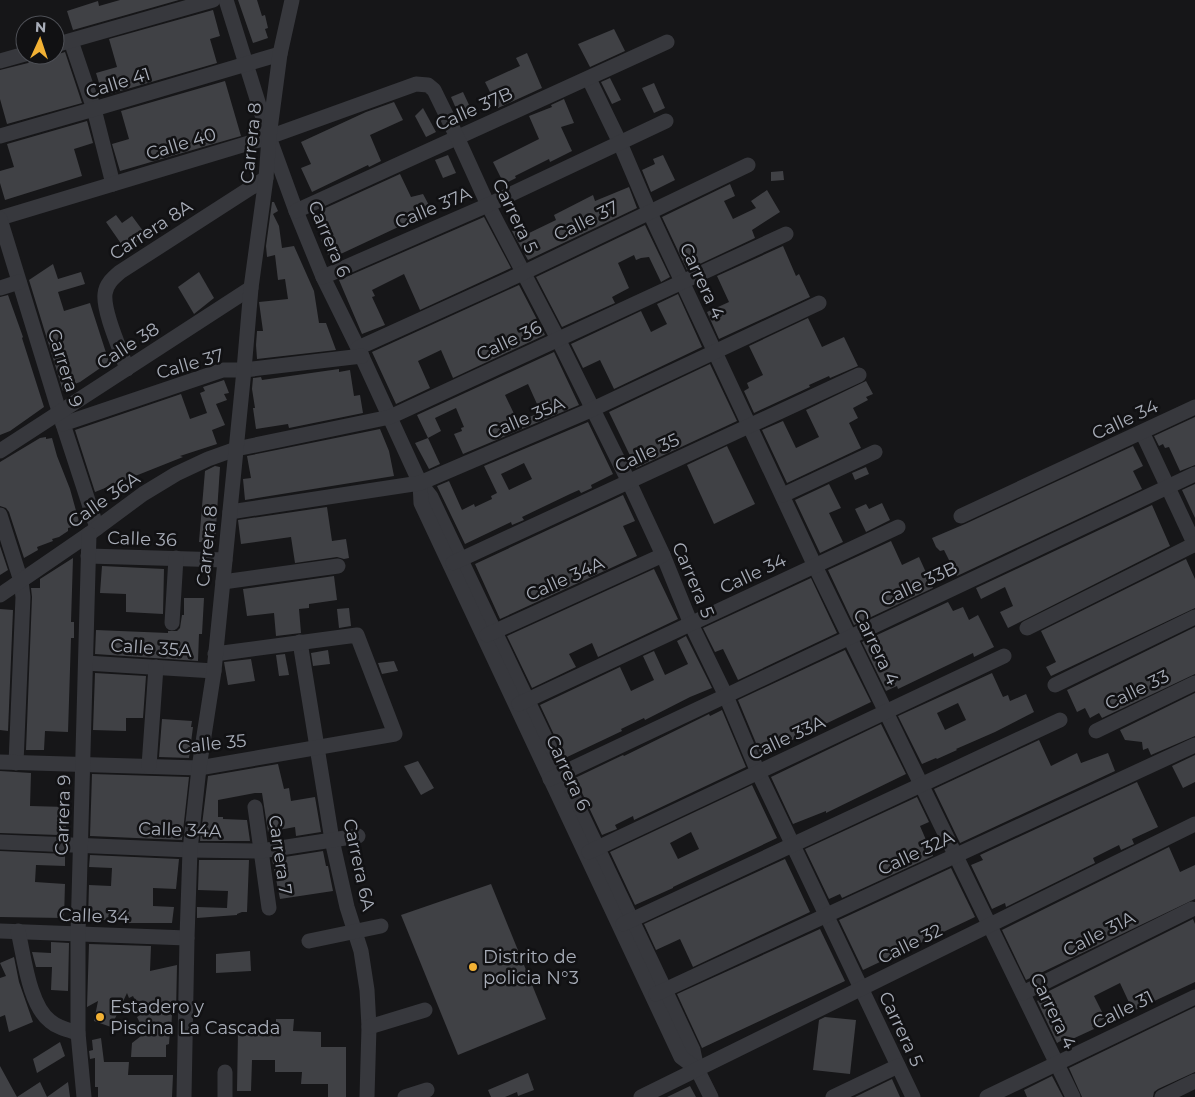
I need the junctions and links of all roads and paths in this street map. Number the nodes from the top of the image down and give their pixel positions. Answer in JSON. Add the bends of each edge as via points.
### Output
{"nodes":[{"id":1,"x":213,"y":0,"type":"edge"},
{"id":2,"x":226,"y":0,"type":"edge"},
{"id":3,"x":292,"y":0,"type":"edge"},
{"id":4,"x":71,"y":41,"type":"junction"},
{"id":5,"x":65,"y":42,"type":"edge"},
{"id":6,"x":667,"y":42,"type":"dead end"},
{"id":7,"x":280,"y":54,"type":"junction"},
{"id":8,"x":15,"y":57,"type":"edge"},
{"id":9,"x":0,"y":61,"type":"edge"},
{"id":10,"x":246,"y":64,"type":"junction"},
{"id":11,"x":589,"y":78,"type":"junction"},
{"id":12,"x":428,"y":85,"type":"joint"},
{"id":13,"x":94,"y":110,"type":"junction"},
{"id":14,"x":666,"y":121,"type":"dead end"},
{"id":15,"x":0,"y":136,"type":"edge"},
{"id":16,"x":269,"y":137,"type":"junction"},
{"id":17,"x":457,"y":137,"type":"junction"},
{"id":18,"x":620,"y":143,"type":"junction"},
{"id":19,"x":748,"y":165,"type":"dead end"},
{"id":20,"x":266,"y":178,"type":"junction"},
{"id":21,"x":113,"y":184,"type":"junction"},
{"id":22,"x":488,"y":205,"type":"junction"},
{"id":23,"x":296,"y":211,"type":"junction"},
{"id":24,"x":649,"y":211,"type":"junction"},
{"id":25,"x":0,"y":218,"type":"edge"},
{"id":26,"x":786,"y":234,"type":"dead end"},
{"id":27,"x":522,"y":273,"type":"junction"},
{"id":28,"x":323,"y":276,"type":"junction"},
{"id":29,"x":19,"y":282,"type":"junction"},
{"id":30,"x":682,"y":283,"type":"junction"},
{"id":31,"x":0,"y":288,"type":"edge"},
{"id":32,"x":251,"y":288,"type":"junction"},
{"id":33,"x":819,"y":303,"type":"dead end"},
{"id":34,"x":558,"y":339,"type":"junction"},
{"id":35,"x":360,"y":352,"type":"junction"},
{"id":36,"x":714,"y":352,"type":"junction"},
{"id":37,"x":127,"y":369,"type":"junction"},
{"id":38,"x":244,"y":370,"type":"junction"},
{"id":39,"x":859,"y":376,"type":"dead end"},
{"id":40,"x":1195,"y":408,"type":"edge"},
{"id":41,"x":593,"y":409,"type":"junction"},
{"id":42,"x":61,"y":418,"type":"junction"},
{"id":43,"x":390,"y":418,"type":"junction"},
{"id":44,"x":750,"y":426,"type":"junction"},
{"id":45,"x":1142,"y":432,"type":"junction"},
{"id":46,"x":236,"y":449,"type":"junction"},
{"id":47,"x":0,"y":452,"type":"edge"},
{"id":48,"x":875,"y":452,"type":"dead end"},
{"id":49,"x":1195,"y":474,"type":"edge"},
{"id":50,"x":629,"y":482,"type":"junction"},
{"id":51,"x":420,"y":483,"type":"junction"},
{"id":52,"x":1168,"y":487,"type":"junction"},
{"id":53,"x":782,"y":496,"type":"junction"},
{"id":54,"x":230,"y":512,"type":"junction"},
{"id":55,"x":0,"y":515,"type":"edge"},
{"id":56,"x":961,"y":516,"type":"dead end"},
{"id":57,"x":898,"y":527,"type":"dead end"},
{"id":58,"x":93,"y":531,"type":"junction"},
{"id":59,"x":1195,"y":545,"type":"edge"},
{"id":60,"x":663,"y":555,"type":"junction"},
{"id":61,"x":88,"y":556,"type":"junction"},
{"id":62,"x":176,"y":558,"type":"junction"},
{"id":63,"x":225,"y":560,"type":"junction"},
{"id":64,"x":455,"y":562,"type":"junction"},
{"id":65,"x":338,"y":566,"type":"dead end"},
{"id":66,"x":815,"y":566,"type":"junction"},
{"id":67,"x":21,"y":581,"type":"junction"},
{"id":68,"x":223,"y":582,"type":"junction"},
{"id":69,"x":0,"y":595,"type":"edge"},
{"id":70,"x":1195,"y":617,"type":"edge"},
{"id":71,"x":172,"y":623,"type":"dead end"},
{"id":72,"x":691,"y":624,"type":"junction"},
{"id":73,"x":1027,"y":628,"type":"dead end"},
{"id":74,"x":489,"y":634,"type":"junction"},
{"id":75,"x":851,"y":637,"type":"junction"},
{"id":76,"x":300,"y":642,"type":"junction"},
{"id":77,"x":215,"y":654,"type":"junction"},
{"id":78,"x":1004,"y":656,"type":"dead end"},
{"id":79,"x":86,"y":663,"type":"junction"},
{"id":80,"x":156,"y":667,"type":"junction"},
{"id":81,"x":214,"y":671,"type":"junction"},
{"id":82,"x":1195,"y":683,"type":"edge"},
{"id":83,"x":1054,"y":685,"type":"dead end"},
{"id":84,"x":726,"y":696,"type":"junction"},
{"id":85,"x":522,"y":703,"type":"junction"},
{"id":86,"x":887,"y":711,"type":"junction"},
{"id":87,"x":1060,"y":720,"type":"dead end"},
{"id":88,"x":1096,"y":731,"type":"dead end"},
{"id":89,"x":395,"y":734,"type":"joint"},
{"id":90,"x":1195,"y":745,"type":"edge"},
{"id":91,"x":318,"y":748,"type":"junction"},
{"id":92,"x":0,"y":762,"type":"edge"},
{"id":93,"x":16,"y":763,"type":"junction"},
{"id":94,"x":83,"y":765,"type":"junction"},
{"id":95,"x":149,"y":766,"type":"junction"},
{"id":96,"x":199,"y":768,"type":"junction"},
{"id":97,"x":758,"y":772,"type":"junction"},
{"id":98,"x":556,"y":777,"type":"junction"},
{"id":99,"x":921,"y":785,"type":"junction"},
{"id":100,"x":255,"y":807,"type":"dead end"},
{"id":101,"x":1195,"y":824,"type":"edge"},
{"id":102,"x":358,"y":836,"type":"dead end"},
{"id":103,"x":332,"y":840,"type":"junction"},
{"id":104,"x":0,"y":842,"type":"edge"},
{"id":105,"x":81,"y":845,"type":"junction"},
{"id":106,"x":792,"y":845,"type":"junction"},
{"id":107,"x":190,"y":850,"type":"junction"},
{"id":108,"x":591,"y":851,"type":"junction"},
{"id":109,"x":261,"y":852,"type":"junction"},
{"id":110,"x":955,"y":856,"type":"junction"},
{"id":111,"x":269,"y":908,"type":"dead end"},
{"id":112,"x":1192,"y":909,"type":"dead end"},
{"id":113,"x":826,"y":916,"type":"junction"},
{"id":114,"x":625,"y":923,"type":"junction"},
{"id":115,"x":990,"y":925,"type":"junction"},
{"id":116,"x":381,"y":926,"type":"dead end"},
{"id":117,"x":0,"y":931,"type":"edge"},
{"id":118,"x":18,"y":931,"type":"junction"},
{"id":119,"x":355,"y":931,"type":"junction"},
{"id":120,"x":78,"y":934,"type":"junction"},
{"id":121,"x":187,"y":938,"type":"junction"},
{"id":122,"x":309,"y":942,"type":"dead end"},
{"id":123,"x":862,"y":988,"type":"junction"},
{"id":124,"x":658,"y":993,"type":"junction"},
{"id":125,"x":1023,"y":993,"type":"junction"},
{"id":126,"x":1195,"y":997,"type":"edge"},
{"id":127,"x":425,"y":1010,"type":"dead end"},
{"id":128,"x":368,"y":1027,"type":"junction"},
{"id":129,"x":78,"y":1033,"type":"junction"},
{"id":130,"x":1057,"y":1063,"type":"junction"},
{"id":131,"x":898,"y":1066,"type":"junction"},
{"id":132,"x":697,"y":1069,"type":"junction"},
{"id":133,"x":225,"y":1072,"type":"dead end"},
{"id":134,"x":1195,"y":1081,"type":"edge"},
{"id":135,"x":426,"y":1090,"type":"dead end"},
{"id":136,"x":657,"y":1093,"type":"edge"},
{"id":137,"x":84,"y":1097,"type":"edge"},
{"id":138,"x":184,"y":1097,"type":"edge"},
{"id":139,"x":225,"y":1097,"type":"edge"},
{"id":140,"x":367,"y":1097,"type":"edge"},
{"id":141,"x":405,"y":1097,"type":"edge"},
{"id":142,"x":641,"y":1097,"type":"edge"},
{"id":143,"x":711,"y":1097,"type":"edge"},
{"id":144,"x":833,"y":1097,"type":"edge"},
{"id":145,"x":913,"y":1097,"type":"edge"},
{"id":146,"x":987,"y":1097,"type":"edge"},
{"id":147,"x":1073,"y":1097,"type":"edge"},
{"id":148,"x":1162,"y":1097,"type":"edge"}],
"edges":[{"from":1,"to":4,"type":"street"},
{"from":2,"to":10,"type":"street","name":"Carrera 6"},
{"from":3,"to":7,"type":"street","name":"Carrera 8"},
{"from":4,"to":5,"type":"street"},
{"from":4,"to":13,"type":"street"},
{"from":6,"to":11,"type":"street","name":"Calle 37B"},
{"from":7,"to":10,"type":"street","name":"Calle 41"},
{"from":7,"to":16,"type":"street","name":"Carrera 8"},
{"from":8,"to":9,"type":"street"},
{"from":10,"to":13,"type":"street","name":"Calle 41"},
{"from":10,"to":16,"type":"street","name":"Carrera 6"},
{"from":11,"to":17,"type":"street","name":"Calle 37B"},
{"from":11,"to":18,"type":"street","name":"Carrera 4"},
{"from":12,"to":16,"type":"street","name":"Calle 40","via":[[416,84]]},
{"from":12,"to":17,"type":"street","name":"Carrera 5","via":[[434,90]]},
{"from":13,"to":15,"type":"street","name":"Calle 41"},
{"from":13,"to":21,"type":"street"},
{"from":14,"to":18,"type":"street","name":"Calle 37A"},
{"from":16,"to":20,"type":"street","name":"Carrera 8"},
{"from":16,"to":21,"type":"street","name":"Calle 40"},
{"from":16,"to":23,"type":"street","name":"Carrera 6"},
{"from":17,"to":22,"type":"street","name":"Carrera 5"},
{"from":17,"to":23,"type":"street","name":"Calle 37B"},
{"from":18,"to":22,"type":"street","name":"Calle 37A"},
{"from":18,"to":24,"type":"street","name":"Carrera 4"},
{"from":19,"to":24,"type":"street","name":"Calle 37"},
{"from":20,"to":32,"type":"street","name":"Carrera 8"},
{"from":20,"to":37,"type":"street","name":"Carrera 8A","via":[[120,272],[108,283],[104,293],[106,308]]},
{"from":21,"to":25,"type":"street","name":"Calle 40"},
{"from":22,"to":27,"type":"street","name":"Carrera 5"},
{"from":22,"to":28,"type":"street","name":"Calle 37A"},
{"from":23,"to":28,"type":"street","name":"Carrera 6"},
{"from":24,"to":27,"type":"street","name":"Calle 37"},
{"from":24,"to":30,"type":"street","name":"Carrera 4"},
{"from":25,"to":29,"type":"street","name":"Carrera 9"},
{"from":26,"to":30,"type":"street","name":"Calle 36"},
{"from":27,"to":34,"type":"street","name":"Carrera 5"},
{"from":27,"to":35,"type":"street","name":"Calle 37"},
{"from":28,"to":35,"type":"street","name":"Carrera 6"},
{"from":29,"to":31,"type":"street"},
{"from":29,"to":42,"type":"street","name":"Carrera 9"},
{"from":30,"to":34,"type":"street","name":"Calle 36"},
{"from":30,"to":36,"type":"street","name":"Carrera 4"},
{"from":32,"to":37,"type":"street","name":"Calle 38"},
{"from":32,"to":38,"type":"street","name":"Carrera 8"},
{"from":33,"to":36,"type":"street","name":"Calle 35A"},
{"from":34,"to":41,"type":"street","name":"Carrera 5"},
{"from":34,"to":43,"type":"street","name":"Calle 36"},
{"from":35,"to":38,"type":"street","name":"Calle 37"},
{"from":35,"to":43,"type":"street","name":"Carrera 6"},
{"from":36,"to":41,"type":"street","name":"Calle 35A"},
{"from":36,"to":44,"type":"street","name":"Carrera 4"},
{"from":37,"to":42,"type":"street","name":"Calle 38"},
{"from":38,"to":42,"type":"street","name":"Calle 37","via":[[223,370]]},
{"from":38,"to":46,"type":"street","name":"Carrera 8"},
{"from":39,"to":44,"type":"street","name":"Calle 35"},
{"from":40,"to":45,"type":"street","name":"Calle 34"},
{"from":41,"to":50,"type":"street","name":"Carrera 5"},
{"from":41,"to":51,"type":"street","name":"Calle 35A"},
{"from":42,"to":47,"type":"street","name":"Calle 38"},
{"from":42,"to":58,"type":"street","name":"Carrera 9"},
{"from":43,"to":46,"type":"street","name":"Calle 36"},
{"from":43,"to":51,"type":"street","name":"Carrera 6"},
{"from":44,"to":50,"type":"street","name":"Calle 35"},
{"from":44,"to":53,"type":"street","name":"Carrera 4"},
{"from":45,"to":52,"type":"street"},
{"from":45,"to":56,"type":"street","name":"Calle 34"},
{"from":46,"to":54,"type":"street","name":"Carrera 8"},
{"from":46,"to":58,"type":"street","name":"Calle 36A","via":[[176,474]]},
{"from":48,"to":53,"type":"street"},
{"from":49,"to":52,"type":"street","name":"Calle 33B"},
{"from":50,"to":60,"type":"street","name":"Carrera 5"},
{"from":50,"to":64,"type":"street","name":"Calle 35"},
{"from":51,"to":54,"type":"street","name":"Calle 35A"},
{"from":51,"to":64,"type":"street","name":"Carrera 6","via":[[432,497]]},
{"from":52,"to":59,"type":"street"},
{"from":52,"to":75,"type":"street","name":"Calle 33B"},
{"from":53,"to":66,"type":"street","name":"Carrera 4"},
{"from":54,"to":63,"type":"street","name":"Carrera 8"},
{"from":55,"to":67,"type":"street"},
{"from":57,"to":66,"type":"street","name":"Calle 34"},
{"from":58,"to":61,"type":"street","name":"Carrera 9"},
{"from":58,"to":67,"type":"street","name":"Calle 36A"},
{"from":59,"to":73,"type":"street"},
{"from":60,"to":72,"type":"street","name":"Carrera 5"},
{"from":60,"to":74,"type":"street","name":"Calle 34A"},
{"from":61,"to":62,"type":"street","name":"Calle 36"},
{"from":61,"to":79,"type":"street","name":"Carrera 9"},
{"from":62,"to":63,"type":"street","name":"Calle 36"},
{"from":62,"to":71,"type":"street"},
{"from":63,"to":68,"type":"street","name":"Carrera 8"},
{"from":64,"to":74,"type":"street","name":"Carrera 6"},
{"from":65,"to":68,"type":"street"},
{"from":66,"to":72,"type":"street","name":"Calle 34"},
{"from":66,"to":75,"type":"street","name":"Carrera 4"},
{"from":67,"to":69,"type":"street","name":"Calle 36A"},
{"from":67,"to":93,"type":"street"},
{"from":68,"to":77,"type":"street","name":"Carrera 8"},
{"from":70,"to":83,"type":"street"},
{"from":72,"to":84,"type":"street","name":"Carrera 5"},
{"from":72,"to":85,"type":"street","name":"Calle 34"},
{"from":74,"to":85,"type":"street","name":"Carrera 6"},
{"from":75,"to":84,"type":"street","name":"Calle 33B"},
{"from":75,"to":86,"type":"street","name":"Carrera 4"},
{"from":76,"to":77,"type":"street","name":"Calle 35A"},
{"from":76,"to":89,"type":"street","name":"Calle 35A","via":[[357,635]]},
{"from":76,"to":91,"type":"street","name":"Carrera 6A"},
{"from":77,"to":81,"type":"street","name":"Carrera 8"},
{"from":78,"to":86,"type":"street","name":"Calle 33A"},
{"from":79,"to":80,"type":"street","name":"Calle 35A"},
{"from":79,"to":94,"type":"street","name":"Carrera 9"},
{"from":80,"to":81,"type":"street","name":"Calle 35A"},
{"from":80,"to":95,"type":"street"},
{"from":81,"to":96,"type":"street","name":"Carrera 8"},
{"from":82,"to":88,"type":"street","name":"Calle 33"},
{"from":84,"to":97,"type":"street","name":"Carrera 5"},
{"from":84,"to":98,"type":"street","name":"Calle 33B"},
{"from":85,"to":98,"type":"street","name":"Carrera 6"},
{"from":86,"to":97,"type":"street","name":"Calle 33A"},
{"from":86,"to":99,"type":"street","name":"Carrera 4"},
{"from":87,"to":99,"type":"street"},
{"from":89,"to":91,"type":"street","name":"Calle 35"},
{"from":90,"to":110,"type":"street","name":"Calle 32A"},
{"from":91,"to":96,"type":"street","name":"Calle 35"},
{"from":91,"to":103,"type":"street","name":"Carrera 6A"},
{"from":92,"to":93,"type":"street","name":"Calle 35"},
{"from":93,"to":94,"type":"street","name":"Calle 35"},
{"from":94,"to":95,"type":"street","name":"Calle 35"},
{"from":94,"to":105,"type":"street","name":"Carrera 9"},
{"from":95,"to":96,"type":"street","name":"Calle 35"},
{"from":96,"to":107,"type":"street","name":"Carrera 8"},
{"from":97,"to":106,"type":"street","name":"Carrera 5"},
{"from":97,"to":108,"type":"street","name":"Calle 33A"},
{"from":98,"to":108,"type":"street","name":"Carrera 6"},
{"from":99,"to":106,"type":"street"},
{"from":99,"to":110,"type":"street","name":"Carrera 4"},
{"from":100,"to":109,"type":"street","name":"Carrera 7"},
{"from":101,"to":115,"type":"street","name":"Calle 32"},
{"from":102,"to":103,"type":"street","name":"Calle 34A"},
{"from":103,"to":109,"type":"street","name":"Calle 34A"},
{"from":103,"to":119,"type":"street","name":"Carrera 6A"},
{"from":104,"to":105,"type":"street","name":"Calle 34A"},
{"from":105,"to":107,"type":"street","name":"Calle 34A"},
{"from":105,"to":120,"type":"street","name":"Carrera 9"},
{"from":106,"to":113,"type":"street","name":"Carrera 5"},
{"from":106,"to":114,"type":"street"},
{"from":107,"to":109,"type":"street","name":"Calle 34A"},
{"from":107,"to":121,"type":"street","name":"Carrera 8"},
{"from":108,"to":114,"type":"street","name":"Carrera 6"},
{"from":109,"to":111,"type":"street","name":"Carrera 7"},
{"from":110,"to":113,"type":"street","name":"Calle 32A"},
{"from":110,"to":115,"type":"street","name":"Carrera 4"},
{"from":112,"to":125,"type":"street","name":"Calle 31A"},
{"from":113,"to":123,"type":"street","name":"Carrera 5"},
{"from":113,"to":124,"type":"street","name":"Calle 32A"},
{"from":114,"to":124,"type":"street","name":"Carrera 6"},
{"from":115,"to":123,"type":"street","name":"Calle 32"},
{"from":115,"to":125,"type":"street","name":"Carrera 4"},
{"from":116,"to":119,"type":"street"},
{"from":117,"to":118,"type":"street","name":"Calle 34"},
{"from":118,"to":120,"type":"street","name":"Calle 34"},
{"from":118,"to":129,"type":"street","via":[[34,998],[43,1015],[61,1028]]},
{"from":119,"to":122,"type":"street"},
{"from":119,"to":128,"type":"street","name":"Carrera 6A","via":[[365,980]]},
{"from":120,"to":121,"type":"street","name":"Calle 34"},
{"from":120,"to":129,"type":"street","name":"Carrera 9"},
{"from":121,"to":138,"type":"street","name":"Carrera 8"},
{"from":123,"to":131,"type":"street","name":"Carrera 5"},
{"from":123,"to":132,"type":"street","name":"Calle 32"},
{"from":124,"to":132,"type":"street","name":"Carrera 6","via":[[693,1050]]},
{"from":125,"to":130,"type":"street","name":"Carrera 4"},
{"from":126,"to":130,"type":"street","name":"Calle 31"},
{"from":127,"to":128,"type":"street"},
{"from":128,"to":140,"type":"street","name":"Carrera 6A"},
{"from":129,"to":137,"type":"street","name":"Carrera 9"},
{"from":130,"to":146,"type":"street","name":"Calle 31"},
{"from":130,"to":147,"type":"street","name":"Carrera 4"},
{"from":131,"to":144,"type":"street"},
{"from":131,"to":145,"type":"street","name":"Carrera 5"},
{"from":132,"to":136,"type":"street","name":"Calle 32"},
{"from":132,"to":143,"type":"street","name":"Carrera 6"},
{"from":133,"to":139,"type":"street"},
{"from":134,"to":148,"type":"street"},
{"from":135,"to":141,"type":"street"},
{"from":136,"to":142,"type":"street","name":"Calle 32"}]}
